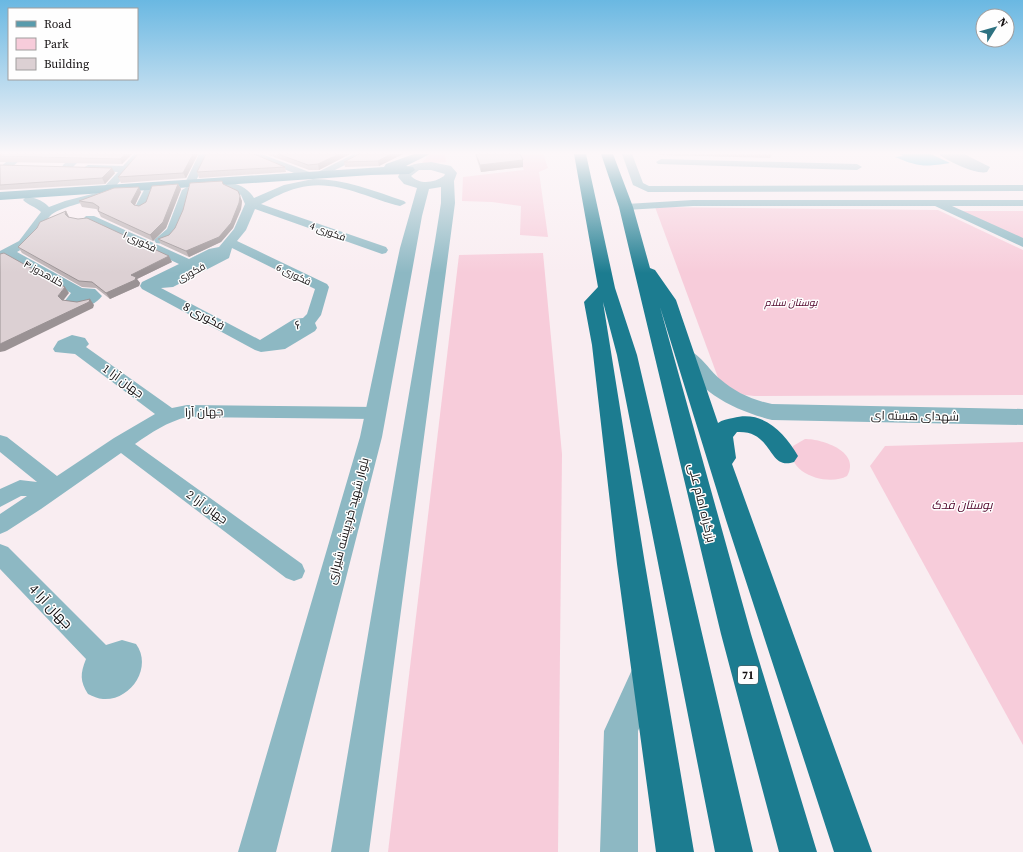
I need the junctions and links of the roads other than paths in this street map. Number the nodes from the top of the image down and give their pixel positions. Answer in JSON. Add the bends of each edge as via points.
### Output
{"nodes":[{"id":1,"x":57,"y":194,"type":"edge"},
{"id":2,"x":85,"y":194,"type":"edge"},
{"id":3,"x":96,"y":194,"type":"edge"},
{"id":4,"x":147,"y":194,"type":"edge"},
{"id":5,"x":185,"y":194,"type":"edge"},
{"id":6,"x":246,"y":194,"type":"edge"},
{"id":7,"x":258,"y":194,"type":"edge"},
{"id":8,"x":273,"y":194,"type":"edge"},
{"id":9,"x":371,"y":194,"type":"edge"},
{"id":10,"x":412,"y":194,"type":"edge"},
{"id":11,"x":448,"y":194,"type":"edge"},
{"id":12,"x":588,"y":194,"type":"edge"},
{"id":13,"x":621,"y":194,"type":"edge"},
{"id":14,"x":656,"y":194,"type":"edge"},
{"id":15,"x":926,"y":194,"type":"edge"},
{"id":16,"x":1011,"y":194,"type":"edge"},
{"id":17,"x":0,"y":196,"type":"edge"},
{"id":18,"x":29,"y":200,"type":"junction"},
{"id":19,"x":251,"y":202,"type":"junction"},
{"id":20,"x":693,"y":202,"type":"junction"},
{"id":21,"x":1023,"y":202,"type":"edge"},
{"id":22,"x":0,"y":203,"type":"edge"},
{"id":23,"x":400,"y":203,"type":"dead end"},
{"id":24,"x":936,"y":203,"type":"junction"},
{"id":25,"x":140,"y":207,"type":"edge"},
{"id":26,"x":626,"y":207,"type":"junction"},
{"id":27,"x":47,"y":212,"type":"junction"},
{"id":28,"x":83,"y":218,"type":"edge"},
{"id":29,"x":160,"y":240,"type":"edge"},
{"id":30,"x":1023,"y":243,"type":"edge"},
{"id":31,"x":226,"y":247,"type":"junction"},
{"id":32,"x":382,"y":250,"type":"dead end"},
{"id":33,"x":4,"y":254,"type":"edge"},
{"id":34,"x":640,"y":259,"type":"junction"},
{"id":35,"x":189,"y":264,"type":"junction"},
{"id":36,"x":153,"y":282,"type":"junction"},
{"id":37,"x":607,"y":288,"type":"junction"},
{"id":38,"x":81,"y":293,"type":"dead end"},
{"id":39,"x":307,"y":322,"type":"joint"},
{"id":40,"x":266,"y":344,"type":"joint"},
{"id":41,"x":77,"y":348,"type":"dead end"},
{"id":42,"x":685,"y":355,"type":"junction"},
{"id":43,"x":377,"y":413,"type":"junction"},
{"id":44,"x":169,"y":415,"type":"junction"},
{"id":45,"x":1023,"y":417,"type":"edge"},
{"id":46,"x":0,"y":442,"type":"edge"},
{"id":47,"x":120,"y":443,"type":"junction"},
{"id":48,"x":786,"y":456,"type":"dead end"},
{"id":49,"x":39,"y":473,"type":"junction"},
{"id":50,"x":57,"y":487,"type":"junction"},
{"id":51,"x":728,"y":487,"type":"junction"},
{"id":52,"x":17,"y":488,"type":"junction"},
{"id":53,"x":0,"y":499,"type":"edge"},
{"id":54,"x":34,"y":503,"type":"junction"},
{"id":55,"x":0,"y":525,"type":"edge"},
{"id":56,"x":0,"y":554,"type":"edge"},
{"id":57,"x":294,"y":571,"type":"dead end"},
{"id":58,"x":103,"y":659,"type":"dead end"},
{"id":59,"x":648,"y":671,"type":"junction"},
{"id":60,"x":256,"y":852,"type":"edge"},
{"id":61,"x":350,"y":852,"type":"edge"},
{"id":62,"x":619,"y":852,"type":"edge"},
{"id":63,"x":675,"y":852,"type":"edge"},
{"id":64,"x":734,"y":852,"type":"edge"},
{"id":65,"x":798,"y":852,"type":"edge"},
{"id":66,"x":853,"y":852,"type":"edge"}],
"edges":[{"from":1,"to":17,"type":"main road"},
{"from":2,"to":18,"type":"main road"},
{"from":3,"to":27,"type":"street"},
{"from":4,"to":25,"type":"street"},
{"from":5,"to":29,"type":"street","via":[[173,230]]},
{"from":6,"to":19,"type":"street"},
{"from":7,"to":19,"type":"street"},
{"from":8,"to":19,"type":"street"},
{"from":9,"to":23,"type":"street"},
{"from":10,"to":43,"type":"street","name":"بلوار شهید خردپیشه شیرازی","via":[[408,246]]},
{"from":11,"to":61,"type":"street","via":[[443,241]]},
{"from":12,"to":37,"type":"highway"},
{"from":13,"to":26,"type":"highway","name":"بزرگراه امام علی"},
{"from":14,"to":20,"type":"street","via":[[658,197]]},
{"from":15,"to":24,"type":"street"},
{"from":16,"to":21,"type":"street"},
{"from":18,"to":22,"type":"main road"},
{"from":18,"to":27,"type":"street"},
{"from":19,"to":31,"type":"street","name":"فکوری","via":[[244,222]]},
{"from":19,"to":32,"type":"street","name":"فکوری 4"},
{"from":20,"to":24,"type":"street"},
{"from":20,"to":26,"type":"street"},
{"from":21,"to":24,"type":"street"},
{"from":24,"to":30,"type":"street"},
{"from":26,"to":34,"type":"highway","name":"بزرگراه امام علی"},
{"from":27,"to":33,"type":"street","via":[[28,239]]},
{"from":28,"to":35,"type":"street","name":"فکوری ۱"},
{"from":31,"to":35,"type":"street","name":"فکوری"},
{"from":31,"to":36,"type":"street","name":"فکوری","via":[[224,255],[171,283]]},
{"from":31,"to":39,"type":"street","name":"فکوری 6","via":[[322,287],[314,315]]},
{"from":33,"to":38,"type":"street","name":"کلاهدوز ۴"},
{"from":34,"to":42,"type":"highway","via":[[667,300]]},
{"from":34,"to":65,"type":"highway","name":"بزرگراه امام علی","number":"71","via":[[736,634]]},
{"from":35,"to":36,"type":"street","name":"فکوری"},
{"from":36,"to":40,"type":"street","name":"فکوری 8"},
{"from":37,"to":59,"type":"highway","via":[[593,302]]},
{"from":37,"to":64,"type":"highway","via":[[626,355]]},
{"from":39,"to":40,"type":"street","name":"۶","via":[[310,328],[280,346]]},
{"from":41,"to":44,"type":"street","name":"جهان آرا 1"},
{"from":42,"to":45,"type":"street","name":"شهدای هسته ای","via":[[711,384],[726,396],[740,403],[772,412]]},
{"from":42,"to":51,"type":"highway"},
{"from":43,"to":44,"type":"street","name":"جهان آرا","via":[[187,411]]},
{"from":43,"to":60,"type":"street","name":"بلوار شهید خردپیشه شیرازی","via":[[296,715]]},
{"from":44,"to":47,"type":"street","name":"جهان آرا"},
{"from":46,"to":49,"type":"street"},
{"from":47,"to":50,"type":"street","name":"جهان آرا"},
{"from":47,"to":57,"type":"street","name":"جهان آرا 2"},
{"from":48,"to":51,"type":"highway","via":[[775,437],[762,428],[749,424],[727,427],[722,437]]},
{"from":49,"to":50,"type":"street"},
{"from":49,"to":52,"type":"street"},
{"from":50,"to":54,"type":"street","name":"جهان آرا"},
{"from":51,"to":66,"type":"highway"},
{"from":52,"to":53,"type":"street"},
{"from":52,"to":54,"type":"street","via":[[26,487],[34,490],[37,495]]},
{"from":54,"to":55,"type":"street","name":"جهان آرا"},
{"from":56,"to":58,"type":"street","name":"جهان آرا 4"},
{"from":59,"to":62,"type":"street","via":[[621,731]]},
{"from":59,"to":63,"type":"highway"}]}
